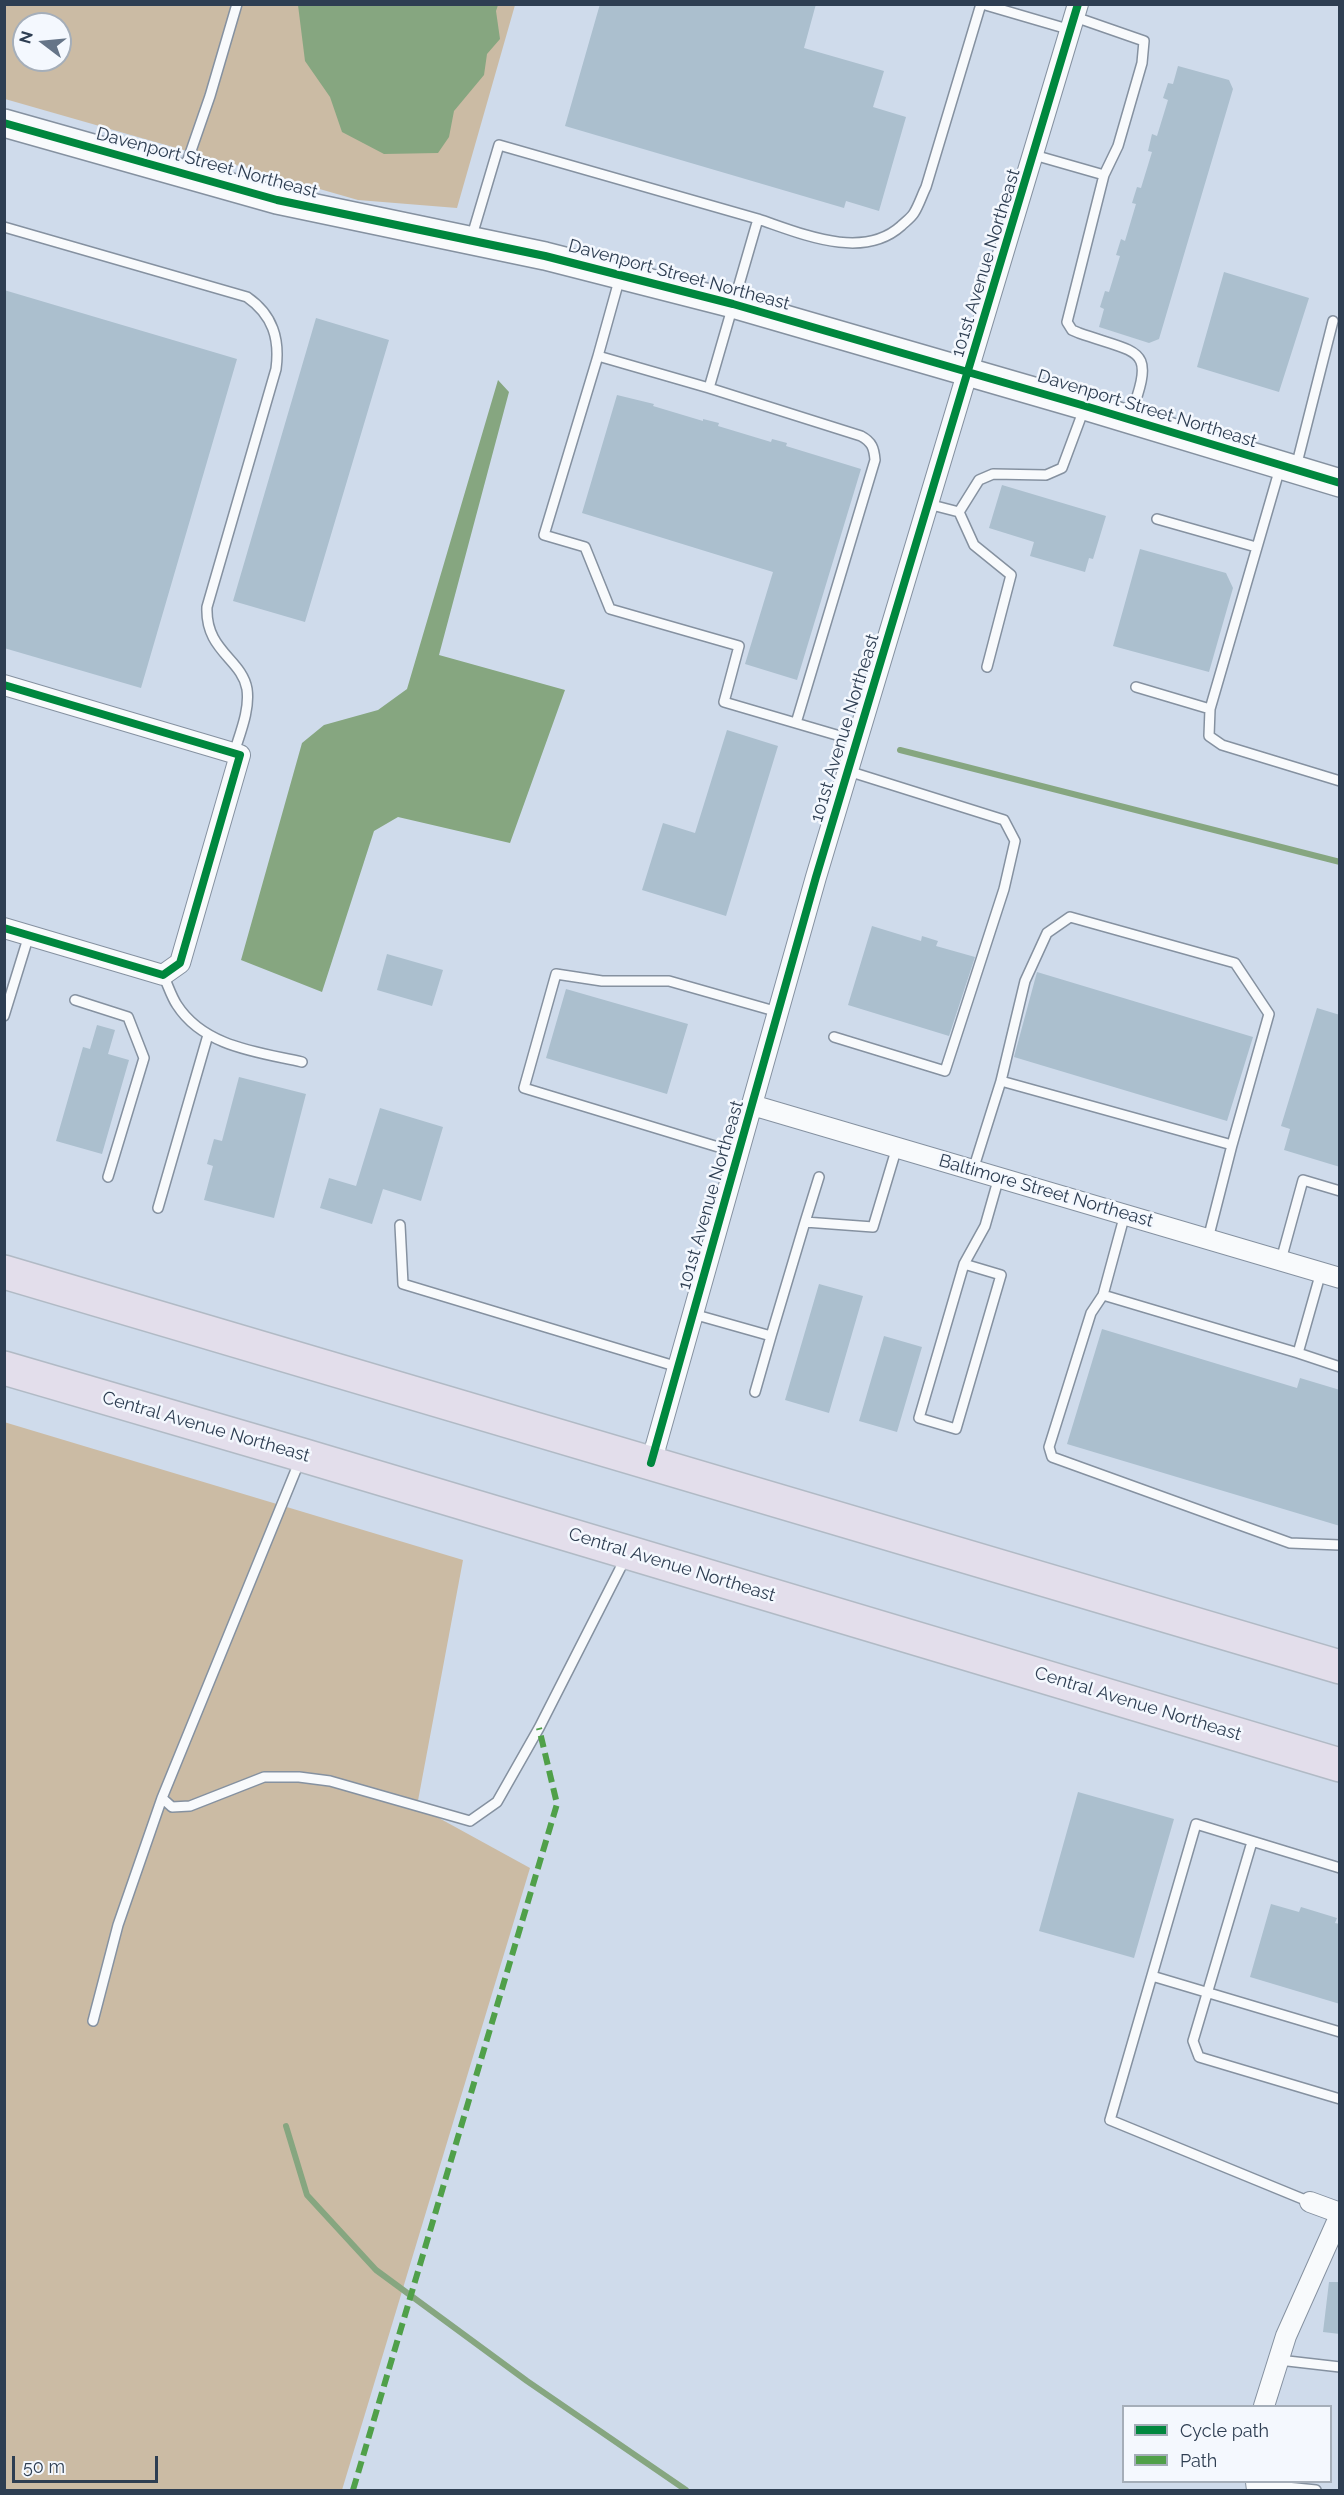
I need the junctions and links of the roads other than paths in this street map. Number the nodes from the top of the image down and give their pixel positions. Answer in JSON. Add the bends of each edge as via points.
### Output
{"nodes":[{"id":1,"x":237,"y":4,"type":"edge"},
{"id":2,"x":982,"y":4,"type":"edge"},
{"id":3,"x":1075,"y":17,"type":"edge"},
{"id":4,"x":4,"y":123,"type":"edge"},
{"id":5,"x":1034,"y":155,"type":"junction"},
{"id":6,"x":183,"y":174,"type":"junction"},
{"id":7,"x":1104,"y":175,"type":"junction"},
{"id":8,"x":758,"y":219,"type":"junction"},
{"id":9,"x":4,"y":227,"type":"edge"},
{"id":10,"x":471,"y":240,"type":"junction"},
{"id":11,"x":621,"y":274,"type":"junction"},
{"id":12,"x":733,"y":304,"type":"junction"},
{"id":13,"x":1333,"y":321,"type":"dead end"},
{"id":14,"x":598,"y":356,"type":"junction"},
{"id":15,"x":968,"y":372,"type":"junction"},
{"id":16,"x":709,"y":388,"type":"junction"},
{"id":17,"x":1085,"y":406,"type":"junction"},
{"id":18,"x":1130,"y":420,"type":"junction"},
{"id":19,"x":1288,"y":467,"type":"junction"},
{"id":20,"x":1340,"y":483,"type":"edge"},
{"id":21,"x":928,"y":504,"type":"junction"},
{"id":22,"x":959,"y":512,"type":"junction"},
{"id":23,"x":1157,"y":519,"type":"dead end"},
{"id":24,"x":1256,"y":547,"type":"junction"},
{"id":25,"x":987,"y":668,"type":"dead end"},
{"id":26,"x":4,"y":685,"type":"edge"},
{"id":27,"x":1136,"y":687,"type":"dead end"},
{"id":28,"x":1210,"y":709,"type":"junction"},
{"id":29,"x":796,"y":723,"type":"junction"},
{"id":30,"x":857,"y":741,"type":"junction"},
{"id":31,"x":234,"y":753,"type":"junction"},
{"id":32,"x":848,"y":771,"type":"junction"},
{"id":33,"x":1340,"y":782,"type":"edge"},
{"id":34,"x":4,"y":928,"type":"edge"},
{"id":35,"x":29,"y":935,"type":"junction"},
{"id":36,"x":163,"y":975,"type":"junction"},
{"id":37,"x":75,"y":1000,"type":"dead end"},
{"id":38,"x":778,"y":1012,"type":"junction"},
{"id":39,"x":4,"y":1016,"type":"edge"},
{"id":40,"x":208,"y":1035,"type":"junction"},
{"id":41,"x":834,"y":1037,"type":"dead end"},
{"id":42,"x":302,"y":1062,"type":"dead end"},
{"id":43,"x":1001,"y":1081,"type":"junction"},
{"id":44,"x":752,"y":1105,"type":"junction"},
{"id":45,"x":1232,"y":1145,"type":"junction"},
{"id":46,"x":897,"y":1147,"type":"junction"},
{"id":47,"x":738,"y":1153,"type":"junction"},
{"id":48,"x":973,"y":1170,"type":"junction"},
{"id":49,"x":819,"y":1176,"type":"dead end"},
{"id":50,"x":108,"y":1177,"type":"dead end"},
{"id":51,"x":999,"y":1177,"type":"junction"},
{"id":52,"x":1340,"y":1191,"type":"edge"},
{"id":53,"x":158,"y":1208,"type":"dead end"},
{"id":54,"x":1125,"y":1215,"type":"junction"},
{"id":55,"x":805,"y":1222,"type":"junction"},
{"id":56,"x":400,"y":1225,"type":"dead end"},
{"id":57,"x":1208,"y":1239,"type":"junction"},
{"id":58,"x":1281,"y":1260,"type":"junction"},
{"id":59,"x":964,"y":1264,"type":"junction"},
{"id":60,"x":4,"y":1272,"type":"edge"},
{"id":61,"x":1330,"y":1275,"type":"edge"},
{"id":62,"x":1103,"y":1295,"type":"junction"},
{"id":63,"x":693,"y":1314,"type":"junction"},
{"id":64,"x":771,"y":1336,"type":"junction"},
{"id":65,"x":1298,"y":1353,"type":"junction"},
{"id":66,"x":678,"y":1367,"type":"junction"},
{"id":67,"x":1340,"y":1367,"type":"edge"},
{"id":68,"x":4,"y":1368,"type":"edge"},
{"id":69,"x":755,"y":1392,"type":"dead end"},
{"id":70,"x":302,"y":1455,"type":"junction"},
{"id":71,"x":651,"y":1463,"type":"junction"},
{"id":72,"x":1340,"y":1545,"type":"edge"},
{"id":73,"x":629,"y":1552,"type":"junction"},
{"id":74,"x":1340,"y":1667,"type":"edge"},
{"id":75,"x":1340,"y":1765,"type":"edge"},
{"id":76,"x":162,"y":1798,"type":"junction"},
{"id":77,"x":1252,"y":1842,"type":"junction"},
{"id":78,"x":1340,"y":1868,"type":"edge"},
{"id":79,"x":1152,"y":1976,"type":"junction"},
{"id":80,"x":1209,"y":1993,"type":"junction"},
{"id":81,"x":93,"y":2021,"type":"dead end"},
{"id":82,"x":1340,"y":2032,"type":"edge"},
{"id":83,"x":1340,"y":2099,"type":"edge"},
{"id":84,"x":1310,"y":2202,"type":"joint"},
{"id":85,"x":1340,"y":2214,"type":"edge"},
{"id":86,"x":1279,"y":2360,"type":"junction"},
{"id":87,"x":1340,"y":2367,"type":"edge"},
{"id":88,"x":1264,"y":2405,"type":"edge"},
{"id":89,"x":1257,"y":2485,"type":"edge"},
{"id":90,"x":1316,"y":2490,"type":"edge"}],
"edges":[{"from":1,"to":6,"type":"lane"},
{"from":2,"to":3,"type":"lane"},
{"from":2,"to":8,"type":"lane","via":[[926,187],[914,214],[895,232],[874,240],[846,242],[815,238]]},
{"from":3,"to":5,"type":"street","name":"101st Avenue Northeast"},
{"from":3,"to":7,"type":"lane","via":[[1144,40],[1142,63],[1121,136]]},
{"from":4,"to":6,"type":"street","name":"Davenport Street Northeast"},
{"from":5,"to":7,"type":"lane"},
{"from":5,"to":15,"type":"street","name":"101st Avenue Northeast"},
{"from":6,"to":10,"type":"street","name":"Davenport Street Northeast","via":[[331,213]]},
{"from":7,"to":18,"type":"lane","via":[[1067,322],[1078,333],[1137,354],[1144,364],[1143,383]]},
{"from":8,"to":10,"type":"lane","via":[[499,146]]},
{"from":8,"to":12,"type":"lane"},
{"from":9,"to":31,"type":"lane","via":[[247,297],[259,305],[274,327],[276,369],[207,607],[206,621],[211,633],[247,687],[245,715]]},
{"from":10,"to":11,"type":"street","name":"Davenport Street Northeast"},
{"from":11,"to":12,"type":"street","name":"Davenport Street Northeast"},
{"from":11,"to":14,"type":"lane"},
{"from":12,"to":15,"type":"street","name":"Davenport Street Northeast"},
{"from":12,"to":16,"type":"lane"},
{"from":13,"to":19,"type":"lane"},
{"from":14,"to":16,"type":"lane"},
{"from":14,"to":29,"type":"lane","via":[[544,535],[585,547],[610,609],[739,646],[724,702]]},
{"from":15,"to":17,"type":"street","name":"Davenport Street Northeast"},
{"from":15,"to":21,"type":"street","name":"101st Avenue Northeast"},
{"from":16,"to":29,"type":"lane","via":[[861,436],[874,449],[875,460]]},
{"from":17,"to":18,"type":"street","name":"Davenport Street Northeast"},
{"from":17,"to":22,"type":"lane","via":[[1062,468],[1046,475],[993,474],[979,480]]},
{"from":18,"to":19,"type":"street","name":"Davenport Street Northeast"},
{"from":19,"to":20,"type":"street","name":"Davenport Street Northeast"},
{"from":19,"to":24,"type":"lane"},
{"from":21,"to":22,"type":"lane"},
{"from":21,"to":30,"type":"street","name":"101st Avenue Northeast"},
{"from":22,"to":25,"type":"lane","via":[[974,545],[1011,576]]},
{"from":23,"to":24,"type":"lane"},
{"from":24,"to":28,"type":"lane"},
{"from":26,"to":31,"type":"street"},
{"from":27,"to":28,"type":"lane"},
{"from":28,"to":33,"type":"lane","via":[[1209,736],[1222,745]]},
{"from":29,"to":30,"type":"lane"},
{"from":30,"to":32,"type":"street","name":"101st Avenue Northeast"},
{"from":31,"to":36,"type":"street","via":[[240,755],[180,963]]},
{"from":32,"to":38,"type":"street","name":"101st Avenue Northeast"},
{"from":32,"to":41,"type":"lane","via":[[1004,820],[1015,841],[1004,889],[945,1071]]},
{"from":34,"to":35,"type":"street"},
{"from":35,"to":36,"type":"street"},
{"from":35,"to":39,"type":"lane"},
{"from":36,"to":40,"type":"lane","via":[[190,1023]]},
{"from":37,"to":50,"type":"lane","via":[[128,1017],[144,1058]]},
{"from":38,"to":44,"type":"street","name":"101st Avenue Northeast"},
{"from":38,"to":47,"type":"lane","via":[[669,981],[602,981],[556,974],[527,1076],[524,1088]]},
{"from":40,"to":42,"type":"lane","via":[[237,1047]]},
{"from":40,"to":53,"type":"lane"},
{"from":43,"to":45,"type":"lane"},
{"from":43,"to":45,"type":"lane","via":[[1024,981],[1047,933],[1070,916],[1235,963],[1269,1014]]},
{"from":43,"to":48,"type":"lane"},
{"from":44,"to":46,"type":"street","name":"Baltimore Street Northeast"},
{"from":44,"to":47,"type":"street","name":"101st Avenue Northeast"},
{"from":45,"to":57,"type":"lane"},
{"from":46,"to":48,"type":"street","name":"Baltimore Street Northeast"},
{"from":46,"to":55,"type":"lane","via":[[873,1227]]},
{"from":47,"to":63,"type":"street","name":"101st Avenue Northeast"},
{"from":48,"to":51,"type":"street","name":"Baltimore Street Northeast"},
{"from":49,"to":55,"type":"lane"},
{"from":51,"to":54,"type":"street","name":"Baltimore Street Northeast"},
{"from":51,"to":59,"type":"lane","via":[[985,1226]]},
{"from":52,"to":58,"type":"lane","via":[[1303,1180]]},
{"from":54,"to":57,"type":"street","name":"Baltimore Street Northeast"},
{"from":54,"to":62,"type":"lane"},
{"from":55,"to":64,"type":"lane"},
{"from":56,"to":66,"type":"lane","via":[[403,1284]]},
{"from":57,"to":58,"type":"street","name":"Baltimore Street Northeast"},
{"from":58,"to":61,"type":"street","name":"Baltimore Street Northeast"},
{"from":59,"to":59,"type":"lane","via":[[918,1418],[956,1429],[1001,1275]]},
{"from":60,"to":71,"type":"highway"},
{"from":61,"to":65,"type":"lane"},
{"from":62,"to":65,"type":"lane"},
{"from":62,"to":72,"type":"lane","via":[[1091,1313],[1077,1357],[1049,1447],[1052,1457],[1290,1543]]},
{"from":63,"to":64,"type":"lane"},
{"from":63,"to":66,"type":"street","name":"101st Avenue Northeast"},
{"from":64,"to":69,"type":"lane"},
{"from":65,"to":67,"type":"lane"},
{"from":66,"to":71,"type":"street","name":"101st Avenue Northeast"},
{"from":68,"to":70,"type":"highway","name":"Central Avenue Northeast"},
{"from":70,"to":73,"type":"highway","name":"Central Avenue Northeast"},
{"from":70,"to":76,"type":"lane"},
{"from":71,"to":74,"type":"highway"},
{"from":73,"to":75,"type":"highway","name":"Central Avenue Northeast"},
{"from":73,"to":76,"type":"lane","via":[[497,1802],[470,1821],[330,1781],[299,1777],[264,1777],[190,1806],[172,1807]]},
{"from":76,"to":81,"type":"lane","via":[[118,1925]]},
{"from":77,"to":78,"type":"lane"},
{"from":77,"to":79,"type":"lane","via":[[1196,1824]]},
{"from":77,"to":80,"type":"lane"},
{"from":79,"to":80,"type":"lane"},
{"from":79,"to":84,"type":"lane","via":[[1110,2120]]},
{"from":80,"to":82,"type":"lane"},
{"from":80,"to":83,"type":"lane","via":[[1193,2042],[1199,2057]]},
{"from":84,"to":85,"type":"street"},
{"from":85,"to":86,"type":"street"},
{"from":86,"to":87,"type":"lane"},
{"from":86,"to":88,"type":"street"},
{"from":89,"to":90,"type":"lane"}]}
